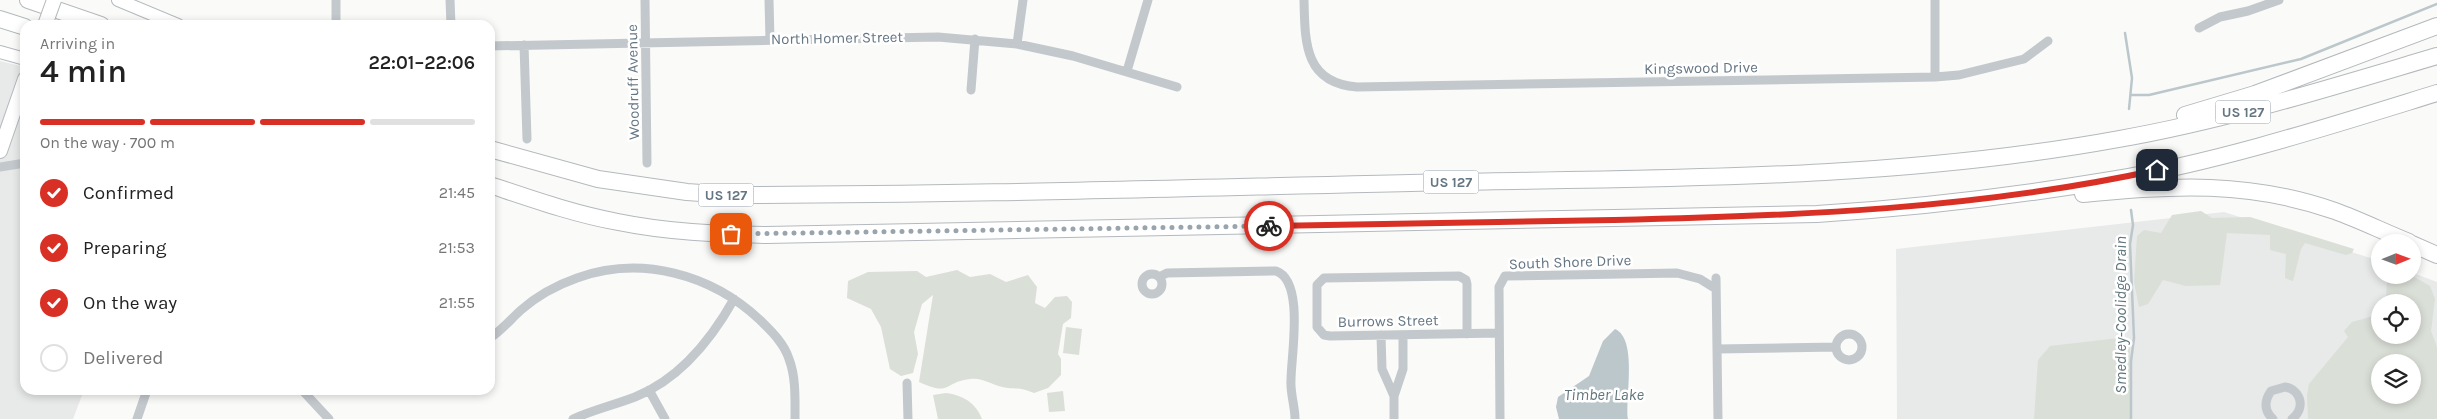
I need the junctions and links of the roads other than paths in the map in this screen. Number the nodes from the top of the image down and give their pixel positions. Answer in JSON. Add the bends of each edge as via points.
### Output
{"nodes":[{"id":1,"x":28,"y":0,"type":"edge"},
{"id":2,"x":54,"y":0,"type":"edge"},
{"id":3,"x":118,"y":0,"type":"edge"},
{"id":4,"x":336,"y":0,"type":"edge"},
{"id":5,"x":450,"y":0,"type":"edge"},
{"id":6,"x":645,"y":0,"type":"edge"},
{"id":7,"x":769,"y":0,"type":"edge"},
{"id":8,"x":1023,"y":0,"type":"edge"},
{"id":9,"x":1148,"y":0,"type":"edge"},
{"id":10,"x":1304,"y":0,"type":"edge"},
{"id":11,"x":1935,"y":0,"type":"edge"},
{"id":12,"x":2279,"y":0,"type":"edge"},
{"id":13,"x":0,"y":19,"type":"edge"},
{"id":14,"x":47,"y":20,"type":"edge"},
{"id":15,"x":86,"y":20,"type":"edge"},
{"id":16,"x":166,"y":20,"type":"edge"},
{"id":17,"x":336,"y":20,"type":"edge"},
{"id":18,"x":451,"y":20,"type":"edge"},
{"id":19,"x":20,"y":25,"type":"edge"},
{"id":20,"x":2437,"y":26,"type":"edge"},
{"id":21,"x":2199,"y":28,"type":"dead end"},
{"id":22,"x":975,"y":39,"type":"junction"},
{"id":23,"x":770,"y":40,"type":"junction"},
{"id":24,"x":2048,"y":41,"type":"dead end"},
{"id":25,"x":646,"y":42,"type":"junction"},
{"id":26,"x":1017,"y":44,"type":"junction"},
{"id":27,"x":524,"y":45,"type":"junction"},
{"id":28,"x":495,"y":46,"type":"edge"},
{"id":29,"x":0,"y":52,"type":"edge"},
{"id":30,"x":2437,"y":56,"type":"edge"},
{"id":31,"x":20,"y":58,"type":"edge"},
{"id":32,"x":1127,"y":70,"type":"junction"},
{"id":33,"x":1936,"y":77,"type":"junction"},
{"id":34,"x":1177,"y":87,"type":"dead end"},
{"id":35,"x":971,"y":90,"type":"dead end"},
{"id":36,"x":20,"y":93,"type":"edge"},
{"id":37,"x":2437,"y":93,"type":"edge"},
{"id":38,"x":527,"y":139,"type":"dead end"},
{"id":39,"x":495,"y":147,"type":"edge"},
{"id":40,"x":495,"y":150,"type":"edge"},
{"id":41,"x":0,"y":151,"type":"edge"},
{"id":42,"x":2045,"y":151,"type":"junction"},
{"id":43,"x":648,"y":163,"type":"dead end"},
{"id":44,"x":20,"y":164,"type":"edge"},
{"id":45,"x":0,"y":167,"type":"edge"},
{"id":46,"x":598,"y":179,"type":"junction"},
{"id":47,"x":495,"y":188,"type":"edge"},
{"id":48,"x":1949,"y":203,"type":"junction"},
{"id":49,"x":2390,"y":234,"type":"edge"},
{"id":50,"x":2421,"y":248,"type":"edge"},
{"id":51,"x":2437,"y":255,"type":"edge"},
{"id":52,"x":1159,"y":277,"type":"dead end"},
{"id":53,"x":1716,"y":278,"type":"dead end"},
{"id":54,"x":1716,"y":289,"type":"junction"},
{"id":55,"x":734,"y":299,"type":"junction"},
{"id":56,"x":495,"y":333,"type":"edge"},
{"id":57,"x":1467,"y":334,"type":"junction"},
{"id":58,"x":1499,"y":334,"type":"junction"},
{"id":59,"x":1381,"y":335,"type":"junction"},
{"id":60,"x":1403,"y":335,"type":"junction"},
{"id":61,"x":1836,"y":347,"type":"dead end"},
{"id":62,"x":1717,"y":349,"type":"junction"},
{"id":63,"x":1384,"y":377,"type":"junction"},
{"id":64,"x":1402,"y":377,"type":"junction"},
{"id":65,"x":907,"y":383,"type":"dead end"},
{"id":66,"x":649,"y":390,"type":"junction"},
{"id":67,"x":145,"y":395,"type":"edge"},
{"id":68,"x":307,"y":395,"type":"edge"},
{"id":69,"x":1394,"y":396,"type":"junction"},
{"id":70,"x":137,"y":419,"type":"edge"},
{"id":71,"x":329,"y":419,"type":"edge"},
{"id":72,"x":573,"y":419,"type":"edge"},
{"id":73,"x":665,"y":419,"type":"edge"},
{"id":74,"x":795,"y":419,"type":"edge"},
{"id":75,"x":908,"y":419,"type":"edge"},
{"id":76,"x":1295,"y":419,"type":"edge"},
{"id":77,"x":1394,"y":419,"type":"edge"},
{"id":78,"x":1500,"y":419,"type":"edge"},
{"id":79,"x":1718,"y":419,"type":"edge"},
{"id":80,"x":2273,"y":419,"type":"edge"},
{"id":81,"x":2292,"y":419,"type":"edge"}],
"edges":[{"from":1,"to":15,"type":"highway"},
{"from":2,"to":14,"type":"main road","bridge":true},
{"from":3,"to":16,"type":"street"},
{"from":4,"to":17,"type":"street"},
{"from":5,"to":18,"type":"street"},
{"from":6,"to":25,"type":"street","name":"Woodruff Avenue"},
{"from":7,"to":23,"type":"street"},
{"from":8,"to":26,"type":"street"},
{"from":9,"to":32,"type":"street"},
{"from":10,"to":33,"type":"street","name":"Kingswood Drive","via":[[1309,56],[1323,76],[1347,86]]},
{"from":11,"to":33,"type":"street"},
{"from":12,"to":21,"type":"street","via":[[2220,17]]},
{"from":13,"to":19,"type":"highway"},
{"from":20,"to":42,"type":"highway","via":[[2228,102]]},
{"from":22,"to":23,"type":"street","name":"North Homer Street"},
{"from":22,"to":26,"type":"street","name":"North Homer Street"},
{"from":22,"to":35,"type":"street"},
{"from":23,"to":25,"type":"street","name":"North Homer Street"},
{"from":24,"to":33,"type":"street","name":"Kingswood Drive","via":[[2024,59],[1959,75]]},
{"from":25,"to":27,"type":"street","name":"North Homer Street"},
{"from":25,"to":43,"type":"street","name":"Woodruff Avenue"},
{"from":26,"to":32,"type":"street","name":"North Homer Street"},
{"from":27,"to":28,"type":"street","name":"North Homer Street"},
{"from":27,"to":38,"type":"street"},
{"from":29,"to":31,"type":"street"},
{"from":30,"to":42,"type":"highway","number":"US 127","via":[[2225,116],[2121,139]]},
{"from":32,"to":34,"type":"street","name":"North Homer Street"},
{"from":36,"to":41,"type":"main road"},
{"from":37,"to":48,"type":"highway","number":"US 127","via":[[2290,138],[2172,166],[2112,179]]},
{"from":39,"to":46,"type":"highway"},
{"from":40,"to":46,"type":"highway","number":"US 127"},
{"from":42,"to":46,"type":"highway","number":"US 127","via":[[1913,167],[1823,173],[1124,190],[729,196]]},
{"from":44,"to":45,"type":"street"},
{"from":47,"to":48,"type":"highway","number":"US 127","via":[[617,222],[696,233],[766,235],[1753,217]]},
{"from":48,"to":49,"type":"highway","via":[[2013,202],[2163,186],[2220,187],[2262,192],[2315,205]]},
{"from":50,"to":51,"type":"highway"},
{"from":52,"to":76,"type":"street","via":[[1167,274],[1276,271],[1287,278],[1293,294],[1294,346],[1290,382]]},
{"from":53,"to":54,"type":"street"},
{"from":54,"to":58,"type":"street","name":"South Shore Drive","via":[[1700,279],[1677,273],[1508,276],[1501,280],[1499,287]]},
{"from":54,"to":62,"type":"street"},
{"from":55,"to":56,"type":"street","via":[[714,287],[676,273],[650,268],[614,269],[559,285],[522,309]]},
{"from":55,"to":66,"type":"street","via":[[698,351],[676,372]]},
{"from":55,"to":74,"type":"street","via":[[765,325],[786,350],[793,370]]},
{"from":57,"to":58,"type":"street","name":"Burrows Street"},
{"from":57,"to":59,"type":"street","name":"Burrows Street","via":[[1467,284],[1458,276],[1324,278],[1317,285],[1321,334]]},
{"from":57,"to":60,"type":"street","name":"Burrows Street"},
{"from":58,"to":78,"type":"street","name":"South Shore Drive"},
{"from":59,"to":60,"type":"street","name":"Burrows Street"},
{"from":59,"to":63,"type":"street"},
{"from":60,"to":64,"type":"street"},
{"from":61,"to":62,"type":"street"},
{"from":62,"to":79,"type":"street"},
{"from":63,"to":64,"type":"street","via":[[1393,382]]},
{"from":63,"to":69,"type":"street"},
{"from":64,"to":69,"type":"street"},
{"from":65,"to":75,"type":"street"},
{"from":66,"to":72,"type":"street"},
{"from":66,"to":73,"type":"street"},
{"from":67,"to":70,"type":"street"},
{"from":68,"to":71,"type":"street"},
{"from":69,"to":77,"type":"street"},
{"from":80,"to":81,"type":"street","via":[[2267,412],[2266,401],[2271,391],[2285,387],[2294,390],[2300,400],[2299,411]]}]}
